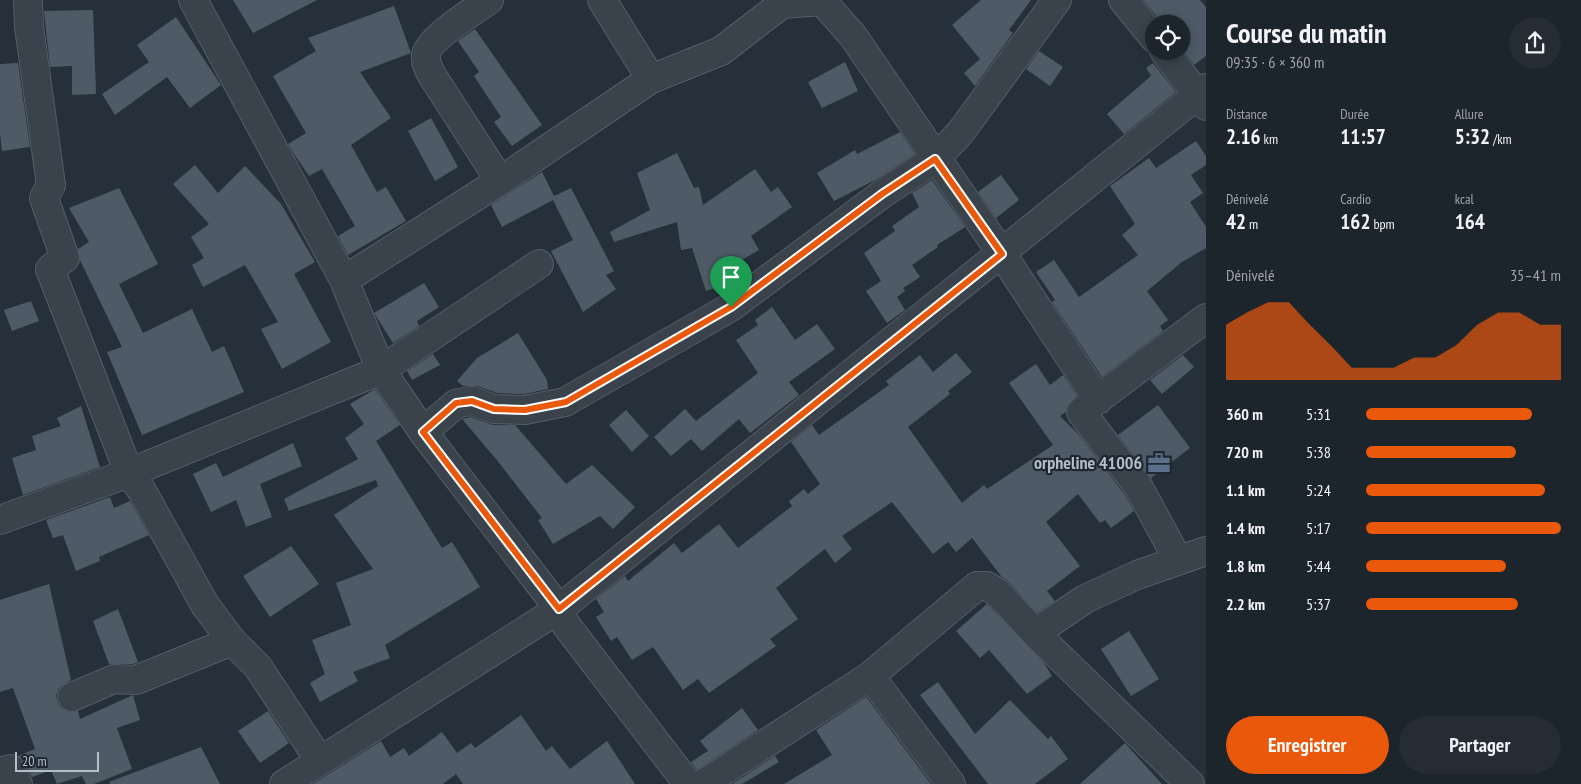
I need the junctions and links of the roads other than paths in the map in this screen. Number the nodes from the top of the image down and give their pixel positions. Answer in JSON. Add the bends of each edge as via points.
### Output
{"nodes":[{"id":1,"x":28,"y":0,"type":"edge"},
{"id":2,"x":193,"y":0,"type":"edge"},
{"id":3,"x":489,"y":0,"type":"edge"},
{"id":4,"x":602,"y":0,"type":"edge"},
{"id":5,"x":1057,"y":0,"type":"edge"},
{"id":6,"x":1123,"y":0,"type":"edge"},
{"id":7,"x":1145,"y":27,"type":"edge"},
{"id":8,"x":1172,"y":60,"type":"edge"},
{"id":9,"x":651,"y":79,"type":"junction"},
{"id":10,"x":1203,"y":96,"type":"edge"},
{"id":11,"x":935,"y":159,"type":"junction"},
{"id":12,"x":500,"y":181,"type":"junction"},
{"id":13,"x":1002,"y":254,"type":"junction"},
{"id":14,"x":539,"y":264,"type":"dead end"},
{"id":15,"x":344,"y":280,"type":"junction"},
{"id":16,"x":1206,"y":318,"type":"edge"},
{"id":17,"x":381,"y":370,"type":"junction"},
{"id":18,"x":1098,"y":400,"type":"junction"},
{"id":19,"x":423,"y":432,"type":"junction"},
{"id":20,"x":129,"y":473,"type":"junction"},
{"id":21,"x":0,"y":520,"type":"edge"},
{"id":22,"x":1206,"y":551,"type":"edge"},
{"id":23,"x":1178,"y":560,"type":"junction"},
{"id":24,"x":559,"y":609,"type":"junction"},
{"id":25,"x":1035,"y":633,"type":"junction"},
{"id":26,"x":232,"y":641,"type":"junction"},
{"id":27,"x":870,"y":676,"type":"junction"},
{"id":28,"x":72,"y":697,"type":"dead end"},
{"id":29,"x":320,"y":761,"type":"junction"},
{"id":30,"x":0,"y":772,"type":"edge"},
{"id":31,"x":18,"y":784,"type":"edge"},
{"id":32,"x":284,"y":784,"type":"edge"},
{"id":33,"x":688,"y":784,"type":"edge"},
{"id":34,"x":703,"y":784,"type":"edge"},
{"id":35,"x":951,"y":784,"type":"edge"},
{"id":36,"x":1190,"y":784,"type":"edge"}],
"edges":[{"from":1,"to":20,"type":"street","via":[[51,185],[44,198],[65,258],[50,269]]},
{"from":2,"to":15,"type":"street"},
{"from":3,"to":12,"type":"street","via":[[432,44],[426,54],[427,66],[433,77]]},
{"from":4,"to":9,"type":"street"},
{"from":5,"to":11,"type":"street","via":[[960,133]]},
{"from":6,"to":7,"type":"street"},
{"from":8,"to":10,"type":"street"},
{"from":9,"to":11,"type":"street","via":[[721,51],[782,4],[822,1],[853,36]]},
{"from":9,"to":12,"type":"street"},
{"from":10,"to":13,"type":"street"},
{"from":11,"to":13,"type":"street"},
{"from":11,"to":19,"type":"street","via":[[882,194],[731,307],[566,402],[525,410],[494,409],[472,401],[456,403]]},
{"from":12,"to":15,"type":"street"},
{"from":13,"to":18,"type":"street"},
{"from":13,"to":24,"type":"street"},
{"from":14,"to":17,"type":"street"},
{"from":15,"to":17,"type":"street"},
{"from":16,"to":18,"type":"street"},
{"from":17,"to":19,"type":"street"},
{"from":17,"to":20,"type":"street"},
{"from":18,"to":23,"type":"street","via":[[1082,412],[1138,486]]},
{"from":19,"to":24,"type":"street"},
{"from":20,"to":21,"type":"street"},
{"from":20,"to":26,"type":"street","via":[[205,605]]},
{"from":22,"to":23,"type":"street"},
{"from":23,"to":25,"type":"street","via":[[1085,600]]},
{"from":24,"to":29,"type":"street"},
{"from":24,"to":33,"type":"street","via":[[566,625]]},
{"from":25,"to":27,"type":"street","via":[[998,593],[987,586],[977,586]]},
{"from":25,"to":36,"type":"street"},
{"from":26,"to":28,"type":"street","via":[[136,680],[114,678]]},
{"from":26,"to":29,"type":"street","via":[[258,667]]},
{"from":27,"to":34,"type":"street"},
{"from":27,"to":35,"type":"street"},
{"from":29,"to":32,"type":"street"},
{"from":30,"to":31,"type":"street","via":[[10,769]]}]}
